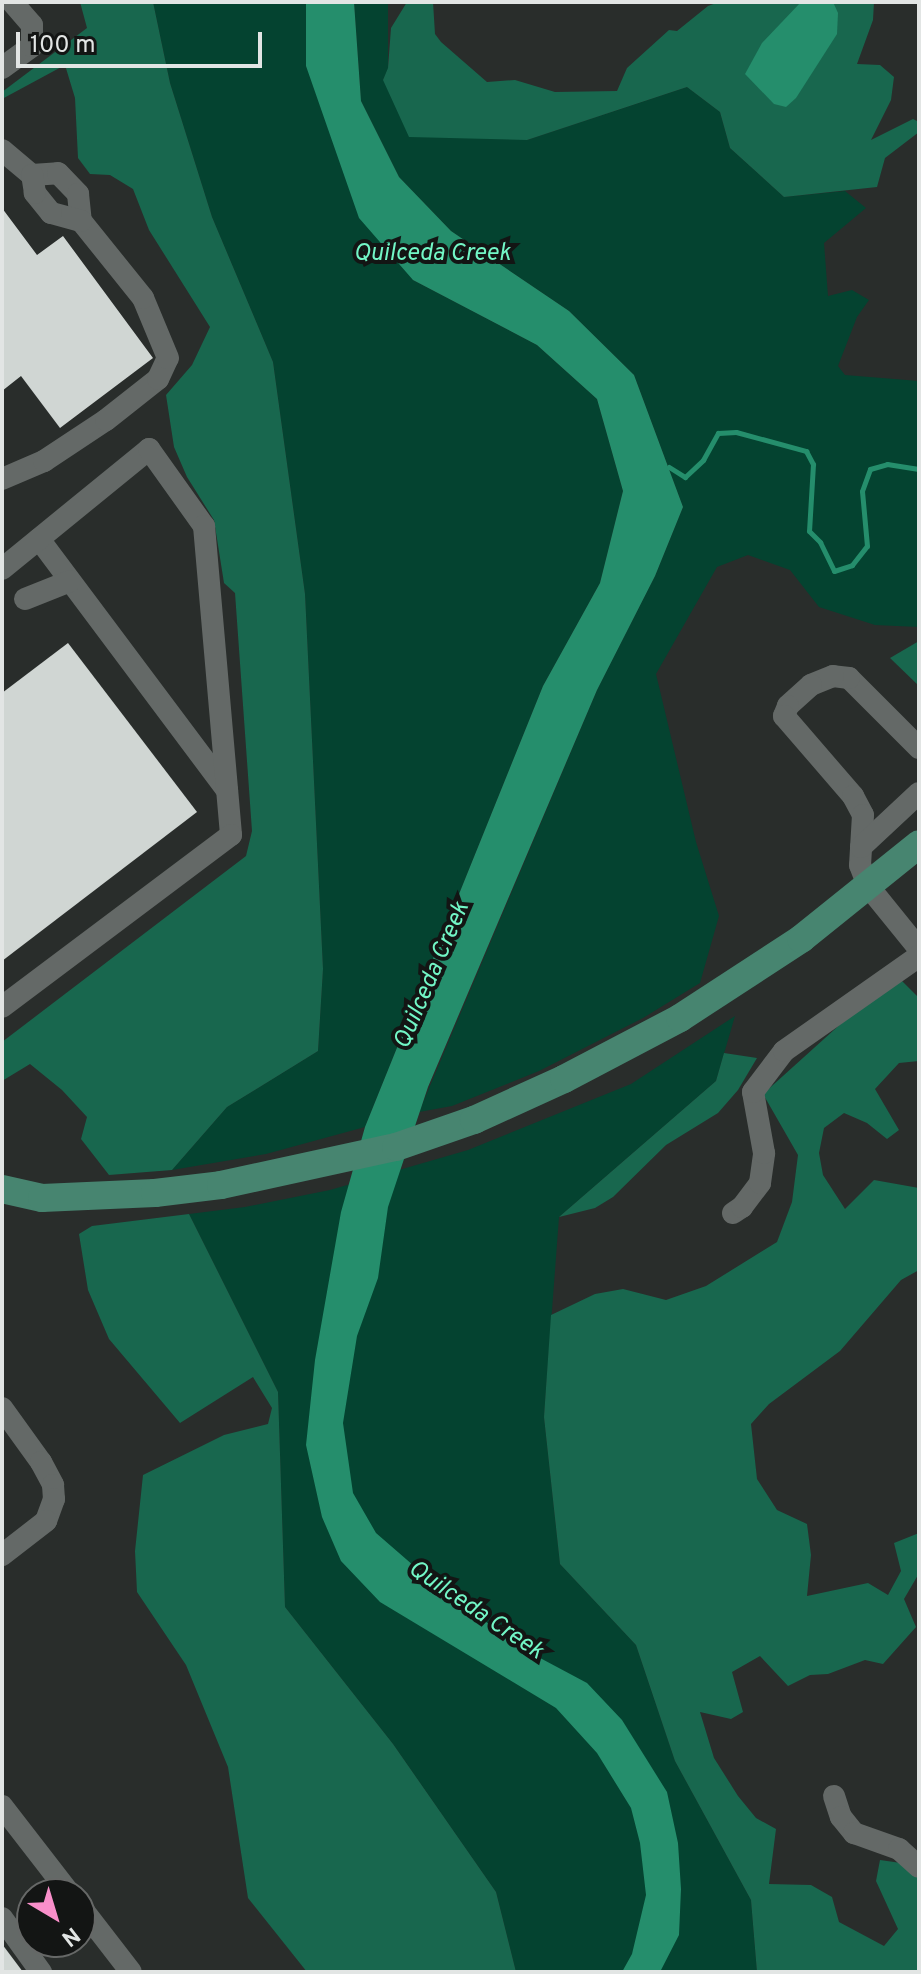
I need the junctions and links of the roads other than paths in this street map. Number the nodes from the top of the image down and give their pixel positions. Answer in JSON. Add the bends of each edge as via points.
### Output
{"nodes":[{"id":1,"x":12,"y":2,"type":"edge"},
{"id":2,"x":2,"y":68,"type":"edge"},
{"id":3,"x":2,"y":150,"type":"edge"},
{"id":4,"x":32,"y":175,"type":"junction"},
{"id":5,"x":81,"y":221,"type":"junction"},
{"id":6,"x":2,"y":479,"type":"edge"},
{"id":7,"x":39,"y":539,"type":"junction"},
{"id":8,"x":2,"y":569,"type":"edge"},
{"id":9,"x":70,"y":581,"type":"junction"},
{"id":10,"x":25,"y":599,"type":"dead end"},
{"id":11,"x":919,"y":748,"type":"edge"},
{"id":12,"x":227,"y":791,"type":"junction"},
{"id":13,"x":919,"y":793,"type":"edge"},
{"id":14,"x":919,"y":844,"type":"edge"},
{"id":15,"x":861,"y":847,"type":"junction"},
{"id":16,"x":868,"y":886,"type":"junction"},
{"id":17,"x":919,"y":949,"type":"edge"},
{"id":18,"x":919,"y":956,"type":"edge"},
{"id":19,"x":2,"y":1007,"type":"edge"},
{"id":20,"x":2,"y":1189,"type":"edge"},
{"id":21,"x":42,"y":1198,"type":"junction"},
{"id":22,"x":2,"y":1211,"type":"edge"},
{"id":23,"x":733,"y":1213,"type":"dead end"},
{"id":24,"x":2,"y":1408,"type":"edge"},
{"id":25,"x":2,"y":1555,"type":"edge"},
{"id":26,"x":834,"y":1796,"type":"dead end"},
{"id":27,"x":2,"y":1806,"type":"edge"},
{"id":28,"x":919,"y":1867,"type":"edge"},
{"id":29,"x":58,"y":1878,"type":"edge"},
{"id":30,"x":2,"y":1918,"type":"edge"},
{"id":31,"x":96,"y":1927,"type":"edge"},
{"id":32,"x":41,"y":1972,"type":"edge"},
{"id":33,"x":131,"y":1972,"type":"edge"}],
"edges":[{"from":1,"to":2,"type":"street","via":[[32,25],[32,46]]},
{"from":3,"to":4,"type":"street"},
{"from":4,"to":5,"type":"street","via":[[35,193],[51,213]]},
{"from":4,"to":5,"type":"street","via":[[58,173],[78,194]]},
{"from":5,"to":6,"type":"street","via":[[143,298],[168,358],[158,379],[106,420],[44,461]]},
{"from":7,"to":8,"type":"street"},
{"from":7,"to":9,"type":"street"},
{"from":7,"to":12,"type":"street","via":[[149,449],[204,526]]},
{"from":9,"to":10,"type":"street"},
{"from":9,"to":12,"type":"street"},
{"from":11,"to":15,"type":"street","via":[[849,678],[833,676],[811,685],[788,706],[784,716],[853,796],[863,815]]},
{"from":12,"to":19,"type":"street","via":[[231,835]]},
{"from":13,"to":15,"type":"street"},
{"from":14,"to":16,"type":"main road"},
{"from":15,"to":16,"type":"street","via":[[860,865]]},
{"from":16,"to":17,"type":"street"},
{"from":16,"to":21,"type":"main road","via":[[801,939],[634,1045],[474,1120],[396,1147],[221,1185]]},
{"from":18,"to":23,"type":"street","via":[[784,1051],[753,1092],[764,1153],[760,1183]]},
{"from":20,"to":21,"type":"main road"},
{"from":21,"to":22,"type":"main road"},
{"from":24,"to":25,"type":"street","via":[[41,1462],[54,1499],[46,1521]]},
{"from":26,"to":28,"type":"street","via":[[854,1833],[899,1849]]},
{"from":27,"to":29,"type":"street"},
{"from":30,"to":32,"type":"street"},
{"from":31,"to":33,"type":"street"}]}
